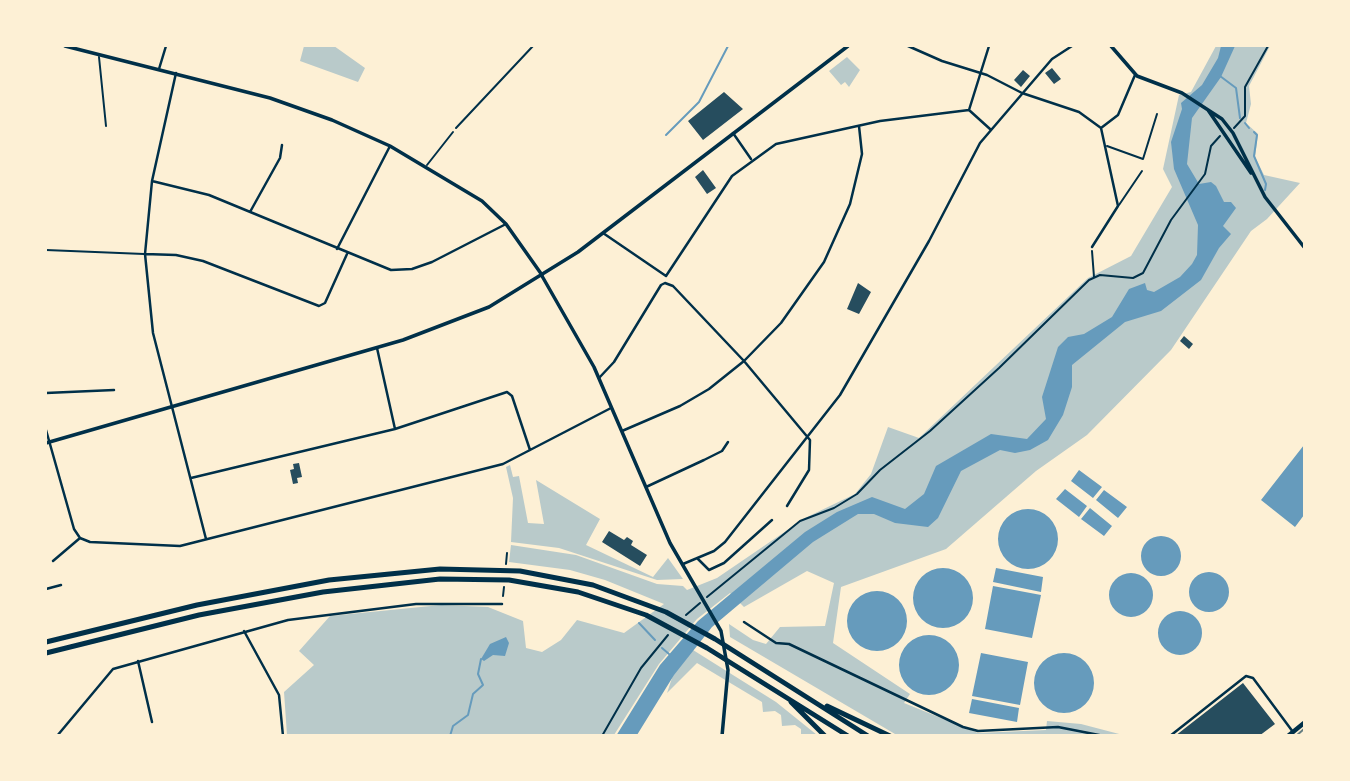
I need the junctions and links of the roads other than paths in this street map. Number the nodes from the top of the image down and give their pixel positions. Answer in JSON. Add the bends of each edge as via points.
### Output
{"nodes":[{"id":1,"x":65,"y":46,"type":"edge"},
{"id":2,"x":166,"y":46,"type":"edge"},
{"id":3,"x":848,"y":46,"type":"edge"},
{"id":4,"x":908,"y":46,"type":"edge"},
{"id":5,"x":989,"y":46,"type":"edge"},
{"id":6,"x":1072,"y":46,"type":"edge"},
{"id":7,"x":1111,"y":46,"type":"edge"},
{"id":8,"x":99,"y":54,"type":"junction"},
{"id":9,"x":159,"y":69,"type":"junction"},
{"id":10,"x":176,"y":73,"type":"junction"},
{"id":11,"x":979,"y":74,"type":"junction"},
{"id":12,"x":1135,"y":75,"type":"junction"},
{"id":13,"x":1022,"y":93,"type":"junction"},
{"id":14,"x":969,"y":110,"type":"junction"},
{"id":15,"x":1157,"y":114,"type":"dead end"},
{"id":16,"x":106,"y":126,"type":"dead end"},
{"id":17,"x":859,"y":126,"type":"junction"},
{"id":18,"x":1101,"y":128,"type":"junction"},
{"id":19,"x":990,"y":129,"type":"junction"},
{"id":20,"x":453,"y":132,"type":"road end"},
{"id":21,"x":733,"y":133,"type":"junction"},
{"id":22,"x":282,"y":145,"type":"dead end"},
{"id":23,"x":390,"y":146,"type":"junction"},
{"id":24,"x":1106,"y":146,"type":"junction"},
{"id":25,"x":751,"y":159,"type":"junction"},
{"id":26,"x":426,"y":166,"type":"junction"},
{"id":27,"x":1142,"y":171,"type":"dead end"},
{"id":28,"x":152,"y":181,"type":"junction"},
{"id":29,"x":1118,"y":206,"type":"junction"},
{"id":30,"x":250,"y":212,"type":"junction"},
{"id":31,"x":506,"y":224,"type":"junction"},
{"id":32,"x":603,"y":233,"type":"junction"},
{"id":33,"x":1093,"y":247,"type":"road end"},
{"id":34,"x":1304,"y":247,"type":"edge"},
{"id":35,"x":337,"y":249,"type":"junction"},
{"id":36,"x":46,"y":250,"type":"edge"},
{"id":37,"x":145,"y":254,"type":"junction"},
{"id":38,"x":347,"y":254,"type":"junction"},
{"id":39,"x":542,"y":276,"type":"junction"},
{"id":40,"x":377,"y":348,"type":"junction"},
{"id":41,"x":744,"y":361,"type":"junction"},
{"id":42,"x":599,"y":378,"type":"junction"},
{"id":43,"x":114,"y":390,"type":"dead end"},
{"id":44,"x":46,"y":393,"type":"edge"},
{"id":45,"x":172,"y":407,"type":"junction"},
{"id":46,"x":612,"y":408,"type":"junction"},
{"id":47,"x":395,"y":429,"type":"junction"},
{"id":48,"x":46,"y":430,"type":"edge"},
{"id":49,"x":621,"y":432,"type":"junction"},
{"id":50,"x":808,"y":437,"type":"junction"},
{"id":51,"x":47,"y":442,"type":"edge"},
{"id":52,"x":728,"y":442,"type":"dead end"},
{"id":53,"x":530,"y":450,"type":"junction"},
{"id":54,"x":191,"y":478,"type":"junction"},
{"id":55,"x":645,"y":487,"type":"junction"},
{"id":56,"x":787,"y":506,"type":"dead end"},
{"id":57,"x":772,"y":520,"type":"dead end"},
{"id":58,"x":80,"y":538,"type":"junction"},
{"id":59,"x":206,"y":539,"type":"junction"},
{"id":60,"x":697,"y":558,"type":"junction"},
{"id":61,"x":53,"y":561,"type":"dead end"},
{"id":62,"x":683,"y":564,"type":"junction"},
{"id":63,"x":61,"y":584,"type":"dead end"},
{"id":64,"x":46,"y":589,"type":"edge"},
{"id":65,"x":502,"y":604,"type":"dead end"},
{"id":66,"x":744,"y":622,"type":"dead end"},
{"id":67,"x":244,"y":631,"type":"junction"},
{"id":68,"x":46,"y":642,"type":"edge"},
{"id":69,"x":46,"y":653,"type":"edge"},
{"id":70,"x":138,"y":661,"type":"junction"},
{"id":71,"x":780,"y":693,"type":"junction"},
{"id":72,"x":802,"y":694,"type":"junction"},
{"id":73,"x":152,"y":722,"type":"dead end"},
{"id":74,"x":1304,"y":723,"type":"edge"},
{"id":75,"x":1291,"y":734,"type":"edge"},
{"id":76,"x":57,"y":736,"type":"edge"},
{"id":77,"x":283,"y":736,"type":"edge"},
{"id":78,"x":722,"y":736,"type":"edge"},
{"id":79,"x":825,"y":736,"type":"edge"},
{"id":80,"x":848,"y":736,"type":"edge"},
{"id":81,"x":868,"y":736,"type":"edge"},
{"id":82,"x":890,"y":736,"type":"edge"},
{"id":83,"x":1104,"y":736,"type":"edge"},
{"id":84,"x":1170,"y":736,"type":"edge"}],
"edges":[{"from":1,"to":8,"type":"main road"},
{"from":2,"to":9,"type":"street"},
{"from":3,"to":21,"type":"main road"},
{"from":4,"to":11,"type":"street"},
{"from":5,"to":11,"type":"street"},
{"from":6,"to":13,"type":"street","via":[[1052,59]]},
{"from":7,"to":12,"type":"main road"},
{"from":8,"to":9,"type":"main road"},
{"from":8,"to":16,"type":"lane"},
{"from":9,"to":10,"type":"main road"},
{"from":10,"to":23,"type":"main road","via":[[295,106]]},
{"from":10,"to":28,"type":"street"},
{"from":11,"to":13,"type":"street"},
{"from":11,"to":14,"type":"street"},
{"from":12,"to":18,"type":"street","via":[[1118,115]]},
{"from":12,"to":34,"type":"main road","via":[[1207,108]]},
{"from":13,"to":18,"type":"street","via":[[1079,112]]},
{"from":13,"to":19,"type":"street"},
{"from":14,"to":17,"type":"street"},
{"from":14,"to":19,"type":"street"},
{"from":15,"to":24,"type":"lane","via":[[1143,159]]},
{"from":17,"to":25,"type":"street","via":[[786,140]]},
{"from":17,"to":41,"type":"street","via":[[862,154],[857,181],[824,262],[794,306]]},
{"from":18,"to":24,"type":"street"},
{"from":19,"to":50,"type":"street","via":[[853,374]]},
{"from":20,"to":26,"type":"lane"},
{"from":21,"to":25,"type":"street"},
{"from":21,"to":32,"type":"main road"},
{"from":22,"to":30,"type":"street","via":[[280,158]]},
{"from":23,"to":26,"type":"main road"},
{"from":23,"to":35,"type":"street"},
{"from":24,"to":29,"type":"street"},
{"from":25,"to":32,"type":"street","via":[[724,187],[666,276]]},
{"from":26,"to":31,"type":"main road","via":[[477,197]]},
{"from":27,"to":29,"type":"lane"},
{"from":28,"to":30,"type":"street","via":[[209,195]]},
{"from":28,"to":37,"type":"street"},
{"from":29,"to":33,"type":"street"},
{"from":30,"to":35,"type":"street"},
{"from":31,"to":38,"type":"street","via":[[412,269],[384,268]]},
{"from":31,"to":39,"type":"main road"},
{"from":32,"to":39,"type":"main road"},
{"from":35,"to":38,"type":"street"},
{"from":36,"to":37,"type":"lane"},
{"from":37,"to":38,"type":"street","via":[[203,261],[318,306],[325,303]]},
{"from":37,"to":45,"type":"street","via":[[153,333]]},
{"from":39,"to":40,"type":"main road","via":[[456,322]]},
{"from":39,"to":42,"type":"main road"},
{"from":40,"to":45,"type":"main road"},
{"from":40,"to":47,"type":"street"},
{"from":41,"to":42,"type":"street","via":[[666,282]]},
{"from":41,"to":49,"type":"street","via":[[680,406]]},
{"from":41,"to":50,"type":"street"},
{"from":42,"to":46,"type":"main road"},
{"from":43,"to":44,"type":"street"},
{"from":45,"to":51,"type":"main road"},
{"from":45,"to":54,"type":"street"},
{"from":46,"to":49,"type":"main road"},
{"from":46,"to":53,"type":"street"},
{"from":47,"to":53,"type":"street","via":[[507,393],[512,396]]},
{"from":47,"to":54,"type":"street"},
{"from":48,"to":51,"type":"street"},
{"from":49,"to":55,"type":"main road"},
{"from":50,"to":56,"type":"street","via":[[812,449],[809,470]]},
{"from":50,"to":60,"type":"street","via":[[725,542]]},
{"from":51,"to":58,"type":"street"},
{"from":52,"to":55,"type":"street","via":[[704,460]]},
{"from":53,"to":59,"type":"street","via":[[481,470]]},
{"from":54,"to":59,"type":"street"},
{"from":55,"to":62,"type":"main road"},
{"from":57,"to":60,"type":"street","via":[[724,563],[709,570]]},
{"from":58,"to":59,"type":"street","via":[[168,547]]},
{"from":58,"to":61,"type":"street"},
{"from":60,"to":62,"type":"street"},
{"from":62,"to":78,"type":"main road","via":[[721,631],[727,657]]},
{"from":63,"to":64,"type":"street"},
{"from":65,"to":67,"type":"street","via":[[416,604],[288,620]]},
{"from":66,"to":83,"type":"street","via":[[776,643],[789,644],[963,727],[978,731],[1058,727]]},
{"from":67,"to":70,"type":"street"},
{"from":67,"to":77,"type":"street","via":[[279,695]]},
{"from":68,"to":72,"type":"highway","via":[[279,588],[380,573],[506,570],[560,577],[666,612]]},
{"from":69,"to":71,"type":"highway","via":[[255,603],[440,579],[509,580],[610,601],[658,621]]},
{"from":70,"to":73,"type":"street"},
{"from":70,"to":76,"type":"street","via":[[113,669]]},
{"from":71,"to":79,"type":"highway"},
{"from":71,"to":80,"type":"highway"},
{"from":72,"to":81,"type":"highway"},
{"from":72,"to":82,"type":"highway"},
{"from":74,"to":75,"type":"main road"},
{"from":75,"to":84,"type":"street","via":[[1253,678],[1246,676]]}]}
